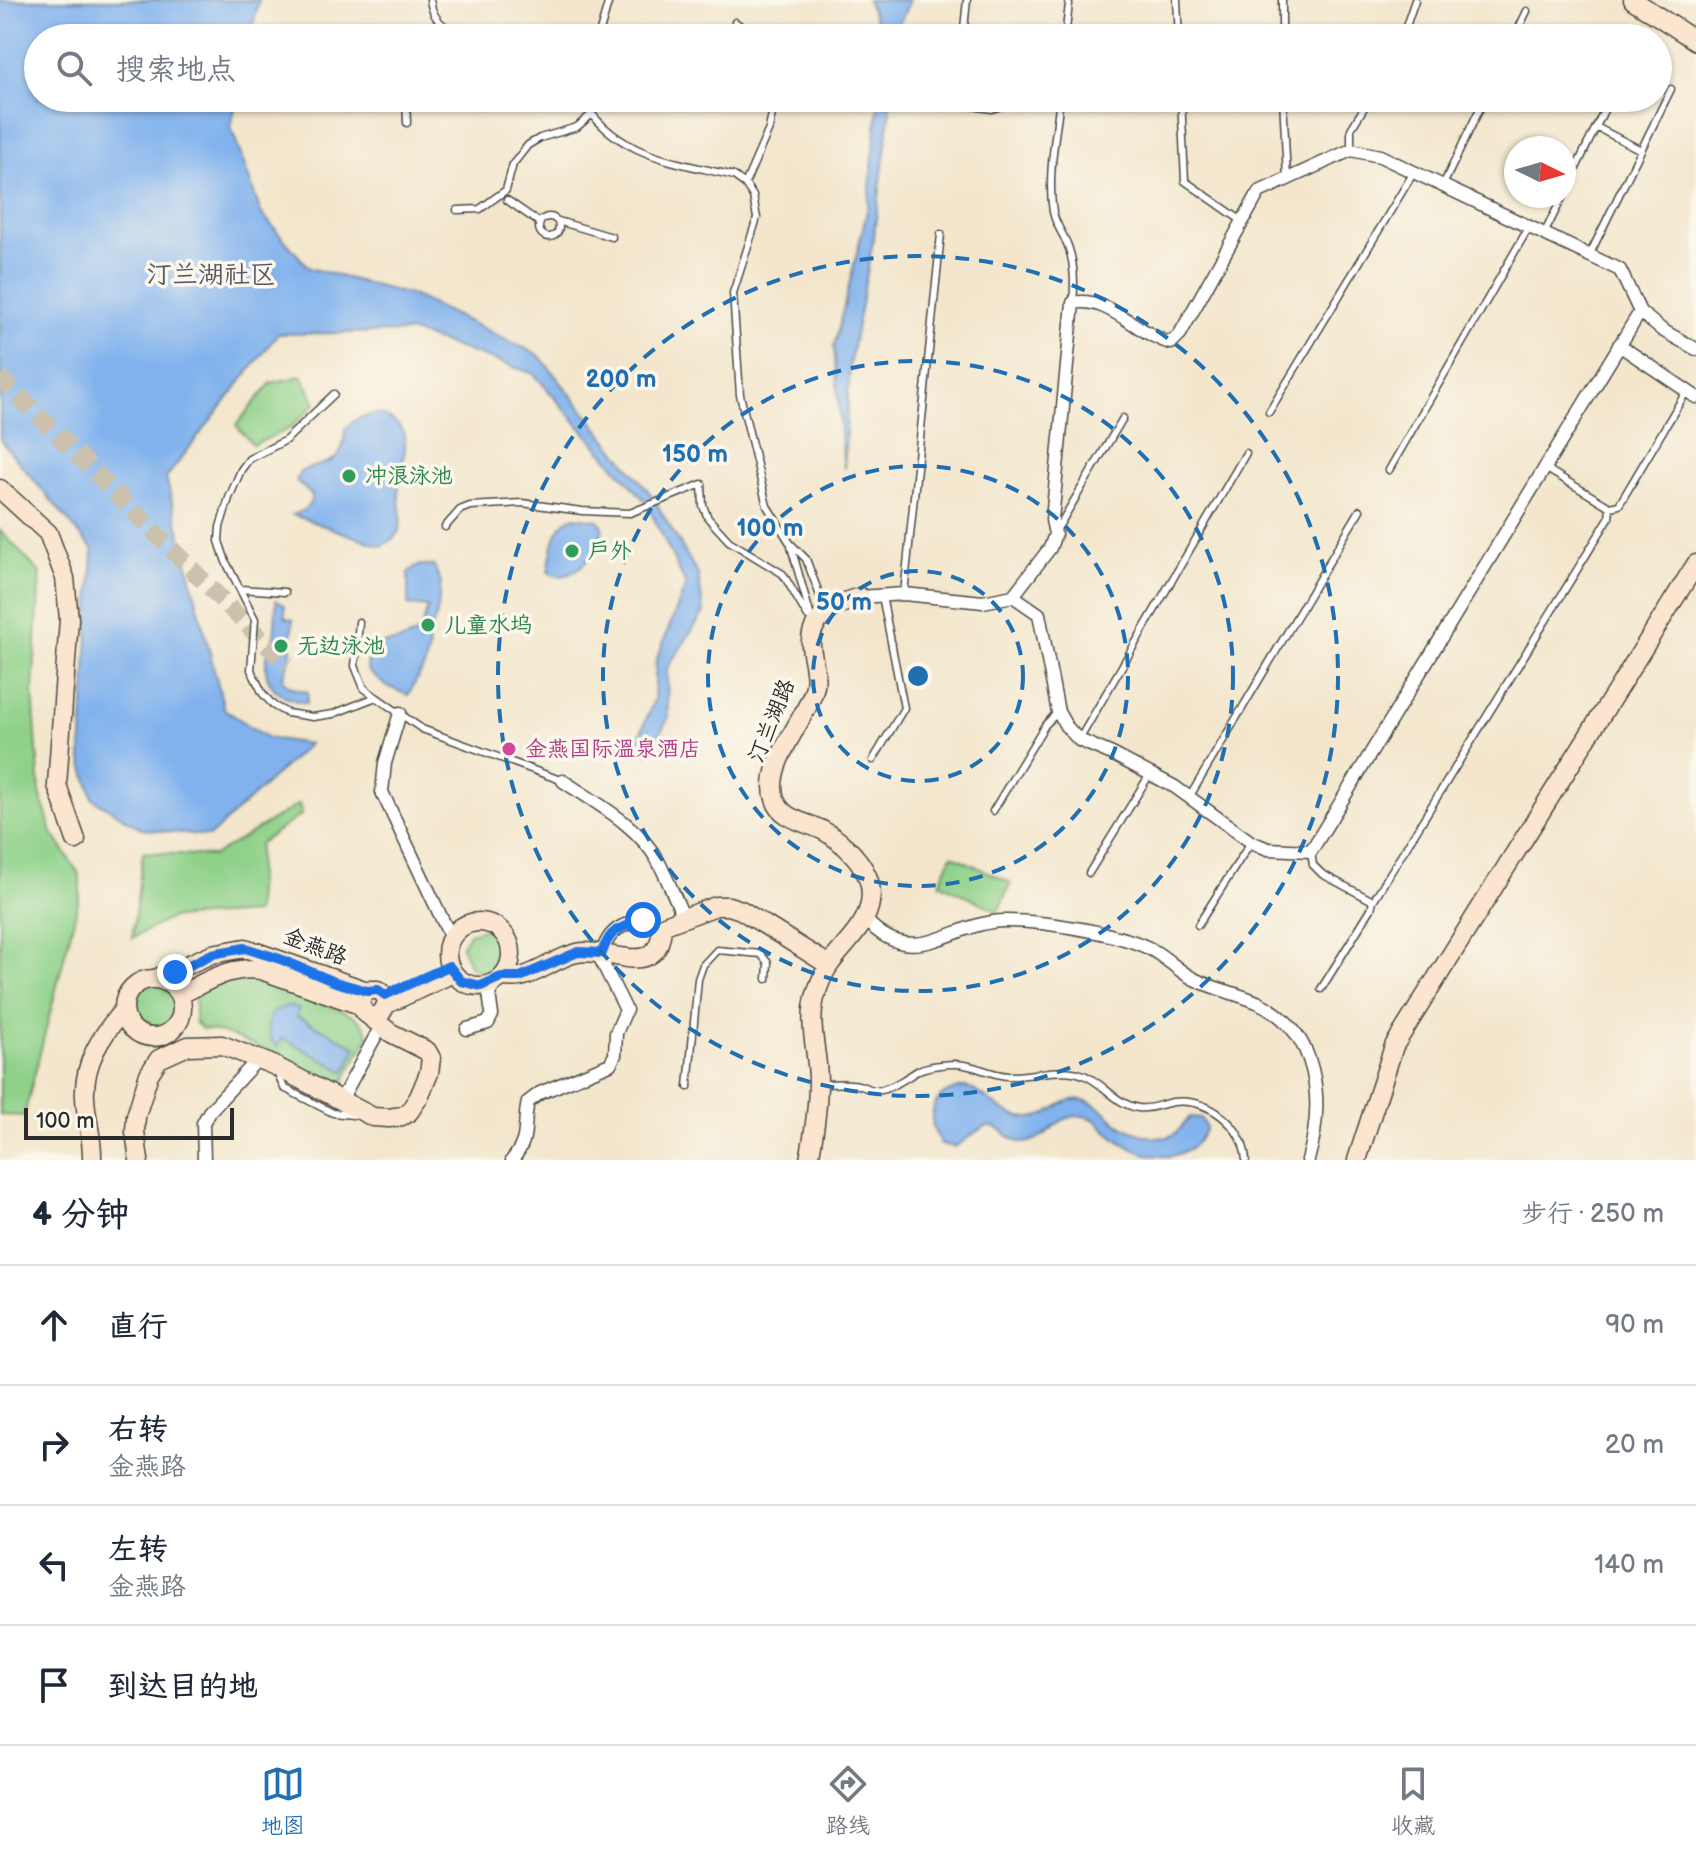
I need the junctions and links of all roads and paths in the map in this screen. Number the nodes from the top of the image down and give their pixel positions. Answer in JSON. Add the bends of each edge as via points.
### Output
{"nodes":[{"id":1,"x":430,"y":0,"type":"edge"},
{"id":2,"x":609,"y":0,"type":"edge"},
{"id":3,"x":967,"y":0,"type":"edge"},
{"id":4,"x":1177,"y":0,"type":"edge"},
{"id":5,"x":1282,"y":0,"type":"edge"},
{"id":6,"x":1415,"y":0,"type":"edge"},
{"id":7,"x":1633,"y":0,"type":"edge"},
{"id":8,"x":1069,"y":4,"type":"dead end"},
{"id":9,"x":1527,"y":11,"type":"dead end"},
{"id":10,"x":436,"y":20,"type":"junction"},
{"id":11,"x":735,"y":22,"type":"dead end"},
{"id":12,"x":434,"y":24,"type":"edge"},
{"id":13,"x":442,"y":24,"type":"edge"},
{"id":14,"x":602,"y":24,"type":"edge"},
{"id":15,"x":738,"y":24,"type":"edge"},
{"id":16,"x":964,"y":24,"type":"edge"},
{"id":17,"x":1067,"y":24,"type":"edge"},
{"id":18,"x":1178,"y":24,"type":"edge"},
{"id":19,"x":1282,"y":24,"type":"edge"},
{"id":20,"x":1407,"y":24,"type":"edge"},
{"id":21,"x":1521,"y":24,"type":"edge"},
{"id":22,"x":1670,"y":24,"type":"edge"},
{"id":23,"x":1672,"y":25,"type":"edge"},
{"id":24,"x":1696,"y":41,"type":"edge"},
{"id":25,"x":407,"y":112,"type":"edge"},
{"id":26,"x":772,"y":112,"type":"edge"},
{"id":27,"x":1059,"y":112,"type":"edge"},
{"id":28,"x":1182,"y":112,"type":"edge"},
{"id":29,"x":1284,"y":112,"type":"edge"},
{"id":30,"x":1361,"y":112,"type":"edge"},
{"id":31,"x":1478,"y":112,"type":"edge"},
{"id":32,"x":1603,"y":112,"type":"edge"},
{"id":33,"x":1660,"y":112,"type":"edge"},
{"id":34,"x":592,"y":114,"type":"joint"},
{"id":35,"x":407,"y":123,"type":"dead end"},
{"id":36,"x":1596,"y":127,"type":"junction"},
{"id":37,"x":1351,"y":150,"type":"junction"},
{"id":38,"x":1641,"y":150,"type":"junction"},
{"id":39,"x":1576,"y":168,"type":"edge"},
{"id":40,"x":749,"y":169,"type":"junction"},
{"id":41,"x":1414,"y":172,"type":"junction"},
{"id":42,"x":734,"y":176,"type":"junction"},
{"id":43,"x":1287,"y":179,"type":"junction"},
{"id":44,"x":745,"y":184,"type":"junction"},
{"id":45,"x":1443,"y":186,"type":"junction"},
{"id":46,"x":506,"y":190,"type":"junction"},
{"id":47,"x":492,"y":198,"type":"junction"},
{"id":48,"x":507,"y":200,"type":"junction"},
{"id":49,"x":1557,"y":208,"type":"edge"},
{"id":50,"x":457,"y":210,"type":"dead end"},
{"id":51,"x":556,"y":220,"type":"junction"},
{"id":52,"x":1242,"y":221,"type":"junction"},
{"id":53,"x":540,"y":223,"type":"junction"},
{"id":54,"x":1529,"y":227,"type":"junction"},
{"id":55,"x":941,"y":234,"type":"dead end"},
{"id":56,"x":1544,"y":234,"type":"junction"},
{"id":57,"x":612,"y":237,"type":"dead end"},
{"id":58,"x":1589,"y":255,"type":"junction"},
{"id":59,"x":1073,"y":303,"type":"junction"},
{"id":60,"x":1640,"y":312,"type":"junction"},
{"id":61,"x":1619,"y":345,"type":"junction"},
{"id":62,"x":1696,"y":349,"type":"edge"},
{"id":63,"x":334,"y":394,"type":"dead end"},
{"id":64,"x":1691,"y":394,"type":"edge"},
{"id":65,"x":1269,"y":412,"type":"dead end"},
{"id":66,"x":1123,"y":418,"type":"dead end"},
{"id":67,"x":1246,"y":453,"type":"dead end"},
{"id":68,"x":1545,"y":468,"type":"junction"},
{"id":69,"x":1389,"y":470,"type":"dead end"},
{"id":70,"x":0,"y":489,"type":"edge"},
{"id":71,"x":1610,"y":507,"type":"junction"},
{"id":72,"x":1360,"y":510,"type":"dead end"},
{"id":73,"x":445,"y":527,"type":"dead end"},
{"id":74,"x":1055,"y":534,"type":"junction"},
{"id":75,"x":790,"y":543,"type":"junction"},
{"id":76,"x":1696,"y":564,"type":"edge"},
{"id":77,"x":241,"y":589,"type":"junction"},
{"id":78,"x":285,"y":592,"type":"dead end"},
{"id":79,"x":904,"y":594,"type":"junction"},
{"id":80,"x":882,"y":596,"type":"junction"},
{"id":81,"x":1013,"y":596,"type":"junction"},
{"id":82,"x":860,"y":597,"type":"joint"},
{"id":83,"x":827,"y":613,"type":"junction"},
{"id":84,"x":359,"y":622,"type":"dead end"},
{"id":85,"x":814,"y":627,"type":"junction"},
{"id":86,"x":376,"y":697,"type":"junction"},
{"id":87,"x":1058,"y":712,"type":"junction"},
{"id":88,"x":400,"y":713,"type":"junction"},
{"id":89,"x":1079,"y":740,"type":"junction"},
{"id":90,"x":873,"y":760,"type":"dead end"},
{"id":91,"x":1150,"y":774,"type":"junction"},
{"id":92,"x":563,"y":781,"type":"joint"},
{"id":93,"x":1190,"y":797,"type":"junction"},
{"id":94,"x":993,"y":811,"type":"dead end"},
{"id":95,"x":76,"y":840,"type":"dead end"},
{"id":96,"x":1251,"y":842,"type":"junction"},
{"id":97,"x":1311,"y":851,"type":"junction"},
{"id":98,"x":1089,"y":873,"type":"dead end"},
{"id":99,"x":1373,"y":901,"type":"junction"},
{"id":100,"x":684,"y":918,"type":"junction"},
{"id":101,"x":865,"y":919,"type":"junction"},
{"id":102,"x":1198,"y":925,"type":"dead end"},
{"id":103,"x":662,"y":926,"type":"junction"},
{"id":104,"x":451,"y":938,"type":"junction"},
{"id":105,"x":602,"y":953,"type":"junction"},
{"id":106,"x":829,"y":965,"type":"junction"},
{"id":107,"x":451,"y":970,"type":"junction"},
{"id":108,"x":501,"y":977,"type":"junction"},
{"id":109,"x":155,"y":979,"type":"junction"},
{"id":110,"x":767,"y":979,"type":"dead end"},
{"id":111,"x":1321,"y":989,"type":"dead end"},
{"id":112,"x":181,"y":1011,"type":"junction"},
{"id":113,"x":379,"y":1012,"type":"junction"},
{"id":114,"x":125,"y":1015,"type":"junction"},
{"id":115,"x":467,"y":1029,"type":"dead end"},
{"id":116,"x":222,"y":1045,"type":"junction"},
{"id":117,"x":266,"y":1062,"type":"junction"},
{"id":118,"x":818,"y":1083,"type":"junction"},
{"id":119,"x":688,"y":1087,"type":"dead end"},
{"id":120,"x":344,"y":1102,"type":"junction"},
{"id":121,"x":373,"y":1117,"type":"junction"},
{"id":122,"x":92,"y":1160,"type":"edge"},
{"id":123,"x":100,"y":1160,"type":"edge"},
{"id":124,"x":132,"y":1160,"type":"edge"},
{"id":125,"x":139,"y":1160,"type":"edge"},
{"id":126,"x":204,"y":1160,"type":"edge"},
{"id":127,"x":512,"y":1160,"type":"edge"},
{"id":128,"x":809,"y":1160,"type":"edge"},
{"id":129,"x":1246,"y":1160,"type":"edge"},
{"id":130,"x":1308,"y":1160,"type":"edge"},
{"id":131,"x":1357,"y":1160,"type":"edge"}],
"edges":[{"from":1,"to":10,"type":"lane"},
{"from":2,"to":14,"type":"lane"},
{"from":3,"to":16,"type":"lane"},
{"from":4,"to":18,"type":"lane"},
{"from":5,"to":19,"type":"lane"},
{"from":6,"to":20,"type":"lane"},
{"from":7,"to":22,"type":"street"},
{"from":8,"to":17,"type":"lane"},
{"from":9,"to":21,"type":"lane"},
{"from":10,"to":12,"type":"lane"},
{"from":10,"to":13,"type":"lane"},
{"from":11,"to":15,"type":"lane"},
{"from":23,"to":24,"type":"street"},
{"from":25,"to":35,"type":"lane"},
{"from":26,"to":40,"type":"lane"},
{"from":27,"to":59,"type":"lane","via":[[1051,196],[1073,263]]},
{"from":28,"to":52,"type":"lane","via":[[1185,181]]},
{"from":29,"to":43,"type":"lane"},
{"from":30,"to":37,"type":"lane","via":[[1351,129]]},
{"from":31,"to":45,"type":"lane"},
{"from":32,"to":36,"type":"lane"},
{"from":33,"to":38,"type":"lane"},
{"from":34,"to":42,"type":"lane","via":[[619,141],[653,157]]},
{"from":34,"to":46,"type":"lane","via":[[577,127],[528,145],[513,164]]},
{"from":36,"to":38,"type":"lane"},
{"from":36,"to":39,"type":"lane"},
{"from":37,"to":41,"type":"street"},
{"from":37,"to":43,"type":"street"},
{"from":38,"to":58,"type":"lane"},
{"from":40,"to":42,"type":"lane"},
{"from":40,"to":44,"type":"lane"},
{"from":41,"to":45,"type":"street"},
{"from":41,"to":65,"type":"lane"},
{"from":42,"to":44,"type":"lane"},
{"from":43,"to":52,"type":"street","via":[[1259,192]]},
{"from":44,"to":75,"type":"lane","via":[[757,218],[733,293],[740,395],[767,506]]},
{"from":45,"to":54,"type":"street"},
{"from":46,"to":47,"type":"lane"},
{"from":46,"to":48,"type":"lane"},
{"from":47,"to":48,"type":"lane"},
{"from":47,"to":50,"type":"lane","via":[[480,209]]},
{"from":48,"to":53,"type":"lane"},
{"from":49,"to":56,"type":"lane"},
{"from":51,"to":53,"type":"lane","via":[[548,217]]},
{"from":51,"to":53,"type":"lane","via":[[558,230],[551,236],[541,232]]},
{"from":51,"to":57,"type":"lane"},
{"from":52,"to":59,"type":"street","via":[[1171,343],[1106,308],[1083,300]]},
{"from":54,"to":56,"type":"street"},
{"from":54,"to":69,"type":"lane"},
{"from":55,"to":79,"type":"lane"},
{"from":56,"to":58,"type":"street"},
{"from":58,"to":60,"type":"street","via":[[1620,270]]},
{"from":59,"to":74,"type":"street","via":[[1052,520]]},
{"from":60,"to":61,"type":"street"},
{"from":60,"to":62,"type":"street"},
{"from":61,"to":64,"type":"street"},
{"from":61,"to":68,"type":"street"},
{"from":63,"to":77,"type":"lane","via":[[295,433],[258,452],[241,470],[219,541]]},
{"from":64,"to":71,"type":"lane","via":[[1619,505]]},
{"from":66,"to":74,"type":"lane"},
{"from":67,"to":89,"type":"lane"},
{"from":68,"to":71,"type":"lane"},
{"from":68,"to":97,"type":"street"},
{"from":70,"to":95,"type":"street","via":[[48,533],[65,578],[69,619],[57,785]]},
{"from":71,"to":99,"type":"lane","via":[[1609,518]]},
{"from":72,"to":93,"type":"lane"},
{"from":73,"to":85,"type":"lane","via":[[470,506],[522,503],[630,513],[702,484],[708,518],[729,541],[783,574]]},
{"from":74,"to":81,"type":"street"},
{"from":75,"to":83,"type":"lane","via":[[806,559]]},
{"from":75,"to":85,"type":"lane"},
{"from":76,"to":131,"type":"street","via":[[1394,1046]]},
{"from":77,"to":78,"type":"lane"},
{"from":77,"to":86,"type":"lane","via":[[255,619],[251,670],[274,706],[313,717]]},
{"from":79,"to":80,"type":"street"},
{"from":79,"to":81,"type":"street","via":[[983,602]]},
{"from":80,"to":82,"type":"street"},
{"from":80,"to":90,"type":"lane","via":[[904,708]]},
{"from":81,"to":87,"type":"street","via":[[1039,614]]},
{"from":82,"to":83,"type":"street"},
{"from":83,"to":85,"type":"street"},
{"from":84,"to":86,"type":"lane","via":[[355,666],[364,688]]},
{"from":85,"to":101,"type":"street","name":"汀兰湖路","via":[[810,646],[815,687],[780,760],[774,798],[791,817],[835,838],[861,866],[870,885]]},
{"from":86,"to":88,"type":"lane"},
{"from":87,"to":89,"type":"street"},
{"from":87,"to":94,"type":"lane"},
{"from":88,"to":92,"type":"lane","via":[[422,729]]},
{"from":88,"to":104,"type":"street","via":[[382,792]]},
{"from":89,"to":91,"type":"street"},
{"from":91,"to":93,"type":"street"},
{"from":91,"to":98,"type":"lane"},
{"from":92,"to":100,"type":"street","via":[[644,841]]},
{"from":93,"to":96,"type":"street"},
{"from":96,"to":97,"type":"street","via":[[1268,849]]},
{"from":96,"to":102,"type":"lane"},
{"from":97,"to":99,"type":"lane","via":[[1313,865],[1322,874]]},
{"from":99,"to":111,"type":"lane"},
{"from":100,"to":103,"type":"street"},
{"from":100,"to":106,"type":"street","via":[[729,906]]},
{"from":101,"to":106,"type":"street"},
{"from":101,"to":130,"type":"street","via":[[876,932],[917,944],[1004,921],[1118,936],[1156,952],[1193,979],[1257,1002],[1292,1030],[1314,1067],[1317,1100]]},
{"from":103,"to":105,"type":"street","via":[[643,920],[619,928]]},
{"from":103,"to":105,"type":"street","via":[[660,943],[643,957],[626,960]]},
{"from":104,"to":107,"type":"street"},
{"from":104,"to":108,"type":"street","via":[[478,921],[499,928],[511,958]]},
{"from":105,"to":108,"type":"street","via":[[578,952],[520,977]]},
{"from":105,"to":127,"type":"street","via":[[604,970],[626,1010],[616,1033],[615,1055],[610,1064],[528,1102],[527,1126]]},
{"from":106,"to":118,"type":"street","via":[[811,1009]]},
{"from":107,"to":108,"type":"street","via":[[471,985]]},
{"from":107,"to":113,"type":"street"},
{"from":108,"to":115,"type":"street","via":[[489,993],[488,1023]]},
{"from":109,"to":112,"type":"street","name":"金燕路","via":[[165,982]]},
{"from":109,"to":113,"type":"street","name":"金燕路","via":[[212,954],[245,948]]},
{"from":109,"to":114,"type":"street","name":"金燕路","via":[[130,991]]},
{"from":110,"to":119,"type":"lane","via":[[768,963],[761,954],[717,950],[703,965]]},
{"from":112,"to":113,"type":"street","name":"金燕路","via":[[228,972],[244,967]]},
{"from":112,"to":114,"type":"street","name":"金燕路","via":[[172,1030],[155,1037],[137,1033]]},
{"from":112,"to":116,"type":"street","name":"金燕路","via":[[192,1035]]},
{"from":112,"to":124,"type":"street","name":"金燕路","via":[[182,1035],[135,1079],[128,1121]]},
{"from":113,"to":120,"type":"street"},
{"from":113,"to":120,"type":"street","name":"金燕路","via":[[398,1046],[423,1055],[422,1076],[398,1112],[358,1097]]},
{"from":113,"to":121,"type":"street","name":"金燕路","via":[[431,1058],[409,1112]]},
{"from":114,"to":122,"type":"street","name":"金燕路","via":[[93,1050],[87,1075]]},
{"from":114,"to":123,"type":"street","name":"金燕路","via":[[103,1049],[97,1074]]},
{"from":116,"to":117,"type":"street","name":"金燕路"},
{"from":116,"to":125,"type":"street","name":"金燕路","via":[[188,1046],[159,1059],[144,1085],[136,1116]]},
{"from":117,"to":120,"type":"street","name":"金燕路"},
{"from":117,"to":121,"type":"lane","via":[[284,1088],[333,1113]]},
{"from":117,"to":126,"type":"street","via":[[209,1112],[203,1123]]},
{"from":118,"to":128,"type":"street"},
{"from":118,"to":129,"type":"lane","via":[[882,1090],[922,1068],[952,1064],[1009,1076],[1072,1072],[1087,1076],[1126,1106],[1142,1109],[1187,1102],[1219,1113],[1239,1136]]},
{"from":120,"to":121,"type":"street","name":"金燕路"}]}
